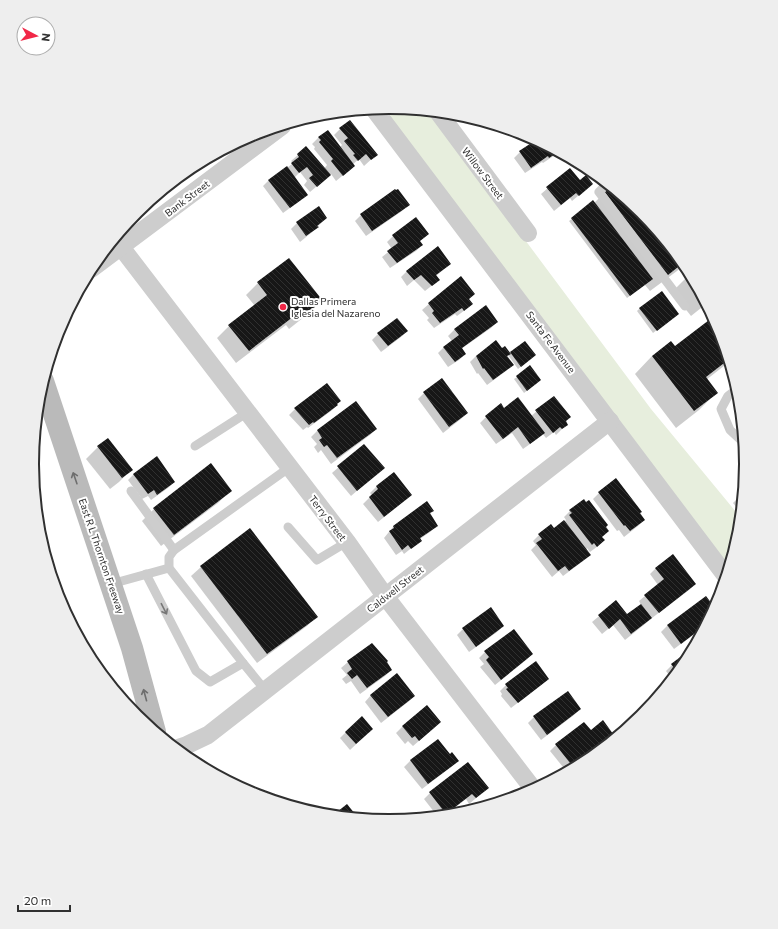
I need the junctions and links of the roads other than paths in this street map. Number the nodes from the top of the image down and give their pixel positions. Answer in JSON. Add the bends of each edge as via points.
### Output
{"nodes":[{"id":1,"x":378,"y":114,"type":"edge"},
{"id":2,"x":443,"y":118,"type":"edge"},
{"id":3,"x":241,"y":148,"type":"edge"},
{"id":4,"x":603,"y":188,"type":"edge"},
{"id":5,"x":528,"y":233,"type":"dead end"},
{"id":6,"x":121,"y":247,"type":"junction"},
{"id":7,"x":107,"y":257,"type":"edge"},
{"id":8,"x":685,"y":306,"type":"dead end"},
{"id":9,"x":47,"y":393,"type":"edge"},
{"id":10,"x":731,"y":393,"type":"edge"},
{"id":11,"x":248,"y":412,"type":"junction"},
{"id":12,"x":610,"y":421,"type":"junction"},
{"id":13,"x":738,"y":437,"type":"edge"},
{"id":14,"x":195,"y":446,"type":"dead end"},
{"id":15,"x":290,"y":468,"type":"junction"},
{"id":16,"x":131,"y":491,"type":"dead end"},
{"id":17,"x":288,"y":527,"type":"dead end"},
{"id":18,"x":347,"y":542,"type":"junction"},
{"id":19,"x":174,"y":550,"type":"junction"},
{"id":20,"x":169,"y":568,"type":"junction"},
{"id":21,"x":722,"y":571,"type":"edge"},
{"id":22,"x":146,"y":574,"type":"junction"},
{"id":23,"x":111,"y":584,"type":"junction"},
{"id":24,"x":385,"y":596,"type":"junction"},
{"id":25,"x":243,"y":663,"type":"junction"},
{"id":26,"x":265,"y":690,"type":"junction"},
{"id":27,"x":154,"y":724,"type":"edge"},
{"id":28,"x":183,"y":747,"type":"edge"},
{"id":29,"x":530,"y":785,"type":"edge"}],
"edges":[{"from":1,"to":12,"type":"street","name":"Santa Fe Avenue"},
{"from":2,"to":5,"type":"street","name":"Willow Street"},
{"from":3,"to":6,"type":"street","name":"Bank Street"},
{"from":4,"to":8,"type":"lane","via":[[599,192]]},
{"from":6,"to":7,"type":"street","name":"Bank Street"},
{"from":6,"to":11,"type":"street","name":"Terry Street"},
{"from":23,"to":9,"type":"main road","name":"East R L Thornton Freeway","one_way":true},
{"from":10,"to":13,"type":"lane","via":[[720,409],[730,430]]},
{"from":11,"to":14,"type":"lane"},
{"from":11,"to":15,"type":"street","name":"Terry Street"},
{"from":12,"to":21,"type":"street","name":"Santa Fe Avenue"},
{"from":12,"to":24,"type":"street","name":"Caldwell Street"},
{"from":15,"to":18,"type":"street","name":"Terry Street"},
{"from":15,"to":19,"type":"lane"},
{"from":16,"to":19,"type":"lane"},
{"from":17,"to":18,"type":"lane","via":[[317,560]]},
{"from":18,"to":24,"type":"street","name":"Terry Street"},
{"from":19,"to":20,"type":"lane","via":[[169,557]]},
{"from":20,"to":22,"type":"lane"},
{"from":20,"to":25,"type":"lane"},
{"from":22,"to":23,"type":"lane"},
{"from":22,"to":25,"type":"lane","one_way":true,"via":[[196,671],[210,682]]},
{"from":27,"to":23,"type":"main road","name":"East R L Thornton Freeway","one_way":true},
{"from":24,"to":26,"type":"street","name":"Caldwell Street"},
{"from":24,"to":29,"type":"street","name":"Terry Street"},
{"from":25,"to":26,"type":"lane"},
{"from":26,"to":28,"type":"street","name":"Caldwell Street","via":[[208,735]]}]}
